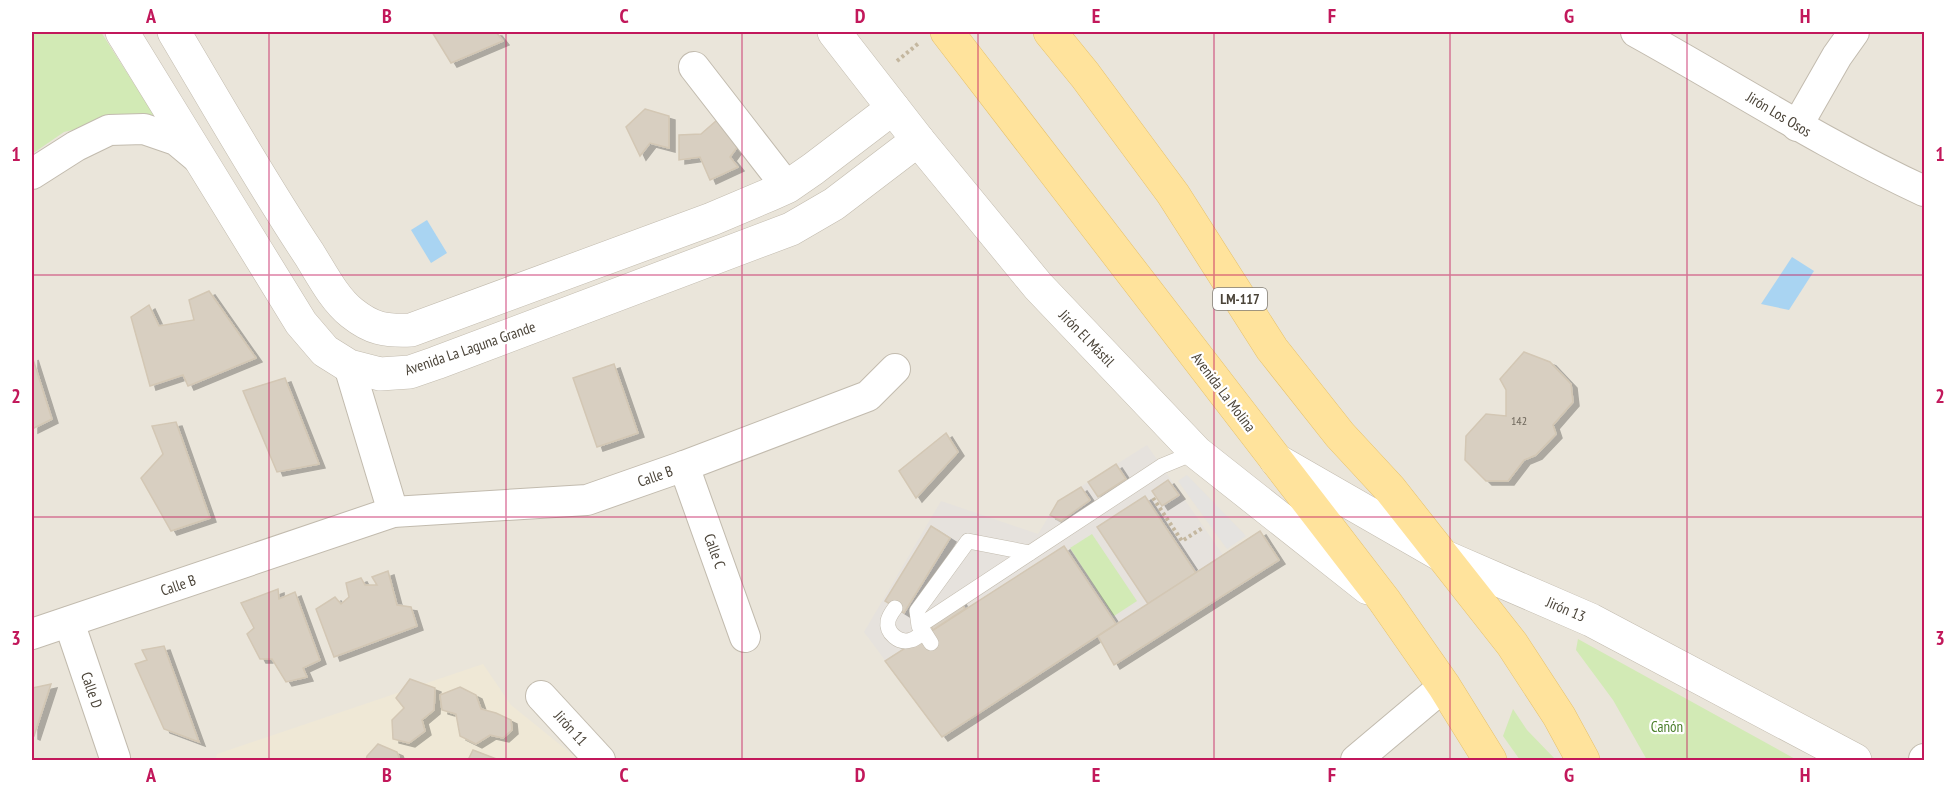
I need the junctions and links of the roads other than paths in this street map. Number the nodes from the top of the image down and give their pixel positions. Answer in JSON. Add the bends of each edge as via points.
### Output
{"nodes":[{"id":1,"x":122,"y":32,"type":"edge"},
{"id":2,"x":174,"y":32,"type":"edge"},
{"id":3,"x":834,"y":32,"type":"edge"},
{"id":4,"x":1050,"y":32,"type":"edge"},
{"id":5,"x":1636,"y":32,"type":"edge"},
{"id":6,"x":1854,"y":32,"type":"edge"},
{"id":7,"x":936,"y":35,"type":"edge"},
{"id":8,"x":694,"y":67,"type":"dead end"},
{"id":9,"x":893,"y":108,"type":"junction"},
{"id":10,"x":1797,"y":126,"type":"junction"},
{"id":11,"x":918,"y":140,"type":"junction"},
{"id":12,"x":203,"y":162,"type":"junction"},
{"id":13,"x":32,"y":174,"type":"edge"},
{"id":14,"x":779,"y":190,"type":"junction"},
{"id":15,"x":1924,"y":191,"type":"edge"},
{"id":16,"x":790,"y":229,"type":"junction"},
{"id":17,"x":295,"y":233,"type":"junction"},
{"id":18,"x":260,"y":254,"type":"junction"},
{"id":19,"x":349,"y":366,"type":"junction"},
{"id":20,"x":896,"y":369,"type":"dead end"},
{"id":21,"x":1196,"y":452,"type":"junction"},
{"id":22,"x":1276,"y":460,"type":"junction"},
{"id":23,"x":684,"y":466,"type":"junction"},
{"id":24,"x":393,"y":512,"type":"junction"},
{"id":25,"x":1030,"y":553,"type":"junction"},
{"id":26,"x":1443,"y":556,"type":"junction"},
{"id":27,"x":1384,"y":600,"type":"junction"},
{"id":28,"x":895,"y":608,"type":"dead end"},
{"id":29,"x":69,"y":622,"type":"junction"},
{"id":30,"x":32,"y":634,"type":"edge"},
{"id":31,"x":745,"y":637,"type":"dead end"},
{"id":32,"x":931,"y":643,"type":"dead end"},
{"id":33,"x":1444,"y":686,"type":"junction"},
{"id":34,"x":541,"y":696,"type":"dead end"},
{"id":35,"x":115,"y":758,"type":"dead end"},
{"id":36,"x":600,"y":760,"type":"edge"},
{"id":37,"x":1356,"y":760,"type":"edge"},
{"id":38,"x":1490,"y":760,"type":"edge"},
{"id":39,"x":1583,"y":760,"type":"edge"},
{"id":40,"x":1856,"y":760,"type":"edge"}],
"edges":[{"from":1,"to":12,"type":"street","name":"Avenida La Laguna Grande"},
{"from":2,"to":17,"type":"street"},
{"from":3,"to":9,"type":"street","name":"Jirón El Mástil"},
{"from":4,"to":26,"type":"main road","number":"LM-117","via":[[1173,194],[1272,349]]},
{"from":5,"to":10,"type":"street","name":"Jirón Los Osos"},
{"from":6,"to":10,"type":"street"},
{"from":7,"to":22,"type":"main road","name":"Avenida La Molina"},
{"from":8,"to":14,"type":"street"},
{"from":9,"to":11,"type":"street","name":"Jirón El Mástil"},
{"from":9,"to":14,"type":"street"},
{"from":10,"to":15,"type":"street","name":"Jirón Los Osos"},
{"from":11,"to":16,"type":"street","name":"Avenida La Laguna Grande","via":[[834,204]]},
{"from":11,"to":21,"type":"street","name":"Jirón El Mástil","via":[[1038,286]]},
{"from":12,"to":13,"type":"street","via":[[176,140],[144,129],[109,130]]},
{"from":12,"to":18,"type":"street","name":"Avenida La Laguna Grande"},
{"from":14,"to":16,"type":"street"},
{"from":14,"to":17,"type":"street","via":[[701,223],[411,330],[388,331],[368,325],[349,311]]},
{"from":16,"to":19,"type":"street","name":"Avenida La Laguna Grande","via":[[410,372],[380,374]]},
{"from":17,"to":18,"type":"street"},
{"from":18,"to":19,"type":"street","name":"Avenida La Laguna Grande","via":[[301,323],[325,351]]},
{"from":19,"to":24,"type":"street"},
{"from":20,"to":23,"type":"street","name":"Calle B","via":[[868,396]]},
{"from":21,"to":25,"type":"lane","via":[[1162,466]]},
{"from":21,"to":27,"type":"street","name":"Jirón El Mástil"},
{"from":22,"to":26,"type":"street","name":"Jirón 13"},
{"from":22,"to":27,"type":"main road","name":"Avenida La Molina"},
{"from":23,"to":24,"type":"street","name":"Calle B","via":[[587,500]]},
{"from":23,"to":31,"type":"street","name":"Calle C"},
{"from":24,"to":29,"type":"street","name":"Calle B"},
{"from":25,"to":25,"type":"lane","via":[[1002,571],[919,626],[917,611],[968,541]]},
{"from":26,"to":39,"type":"main road","number":"LM-117","via":[[1512,644]]},
{"from":26,"to":40,"type":"street","name":"Jirón 13","via":[[1591,620]]},
{"from":27,"to":33,"type":"main road","name":"Avenida La Molina"},
{"from":28,"to":32,"type":"lane","via":[[888,620],[892,634],[903,641],[924,632]]},
{"from":29,"to":30,"type":"street","name":"Calle B"},
{"from":29,"to":35,"type":"street","name":"Calle D"},
{"from":33,"to":37,"type":"street"},
{"from":33,"to":38,"type":"main road","name":"Avenida La Molina"},
{"from":34,"to":36,"type":"street","name":"Jirón 11"}]}
